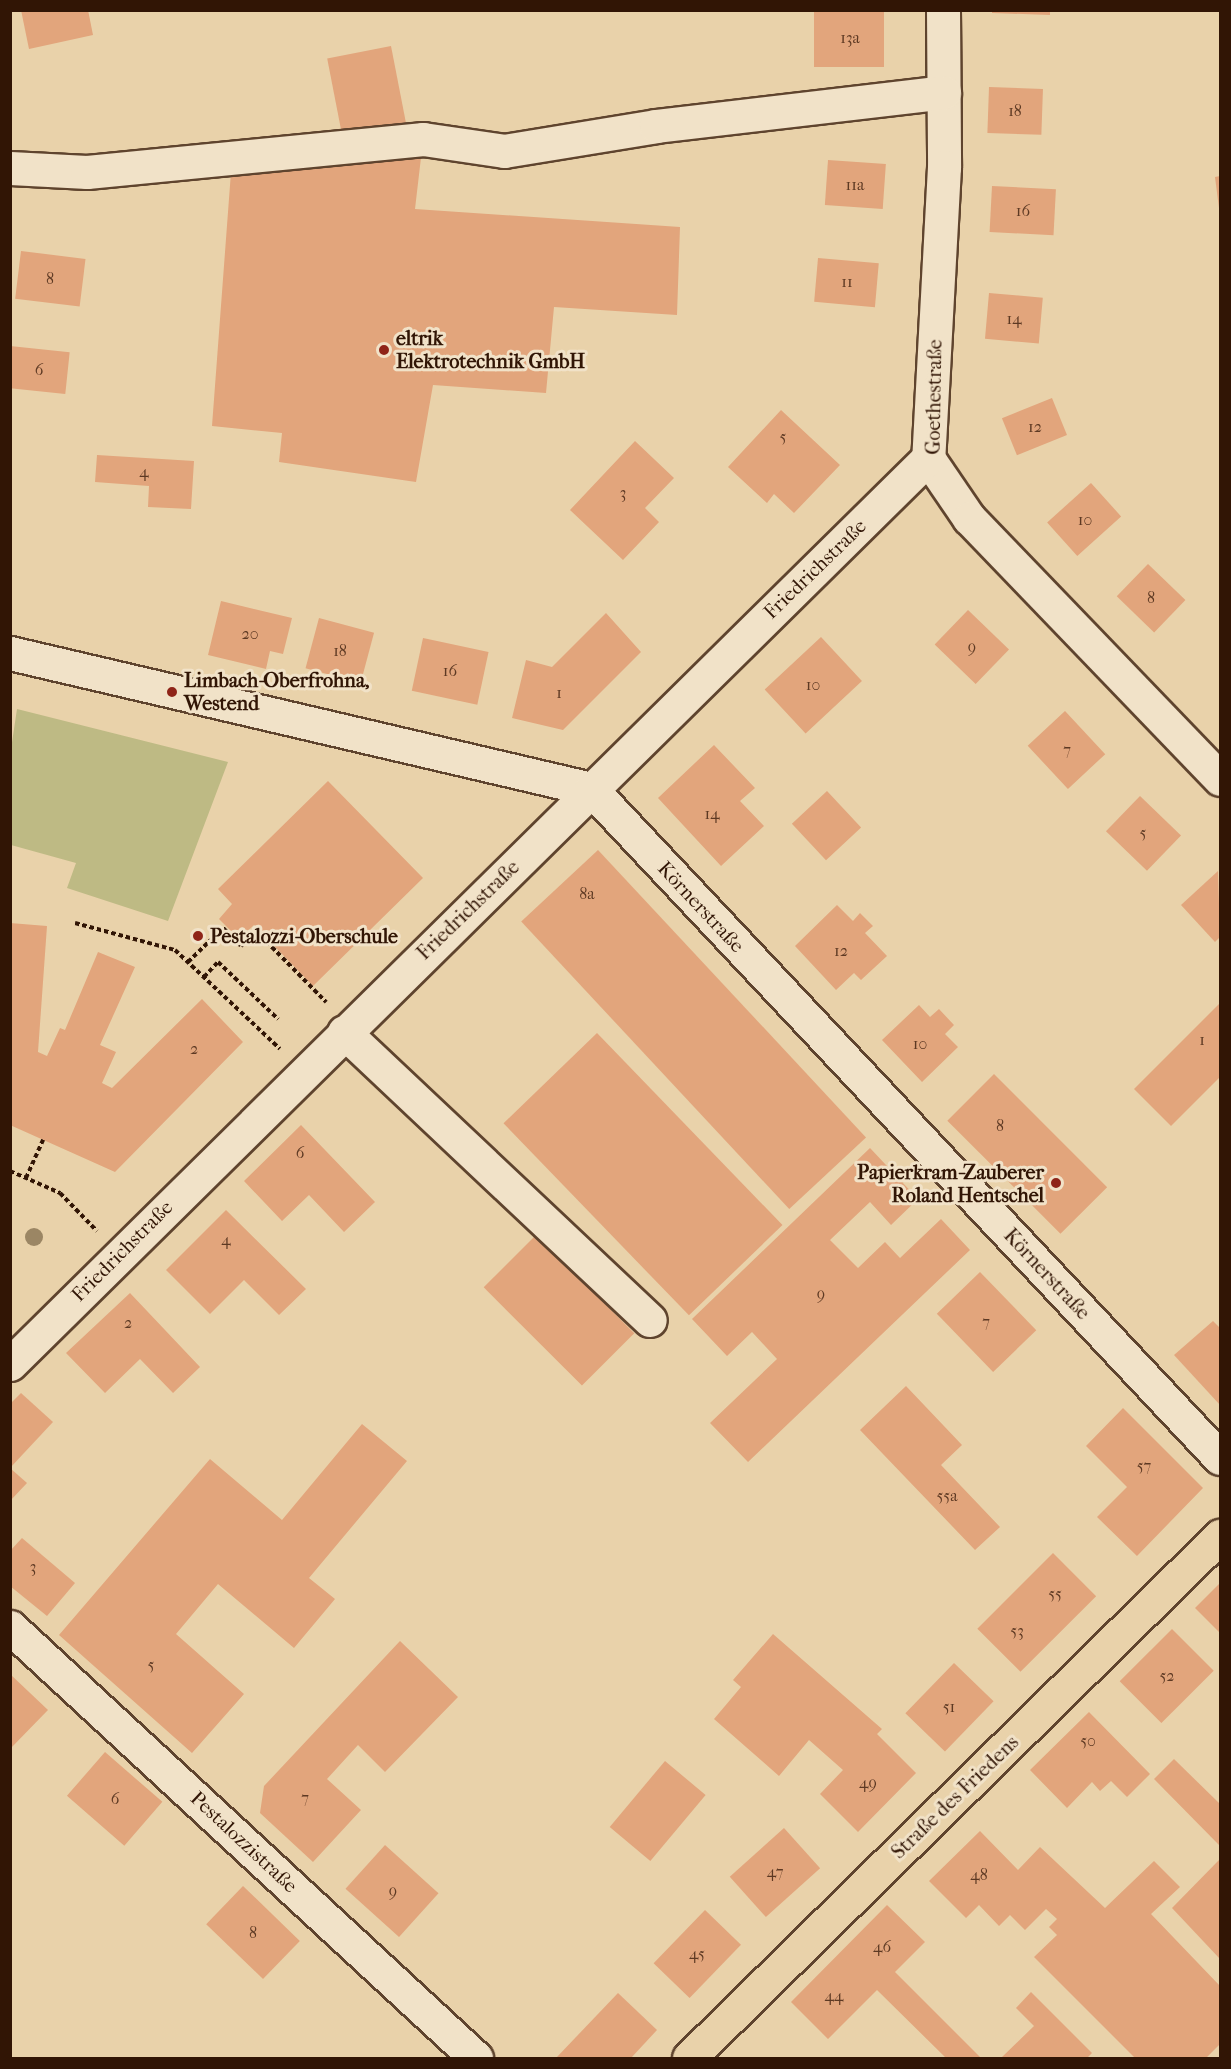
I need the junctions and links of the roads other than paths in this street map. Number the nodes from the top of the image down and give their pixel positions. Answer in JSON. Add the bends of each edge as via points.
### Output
{"nodes":[{"id":1,"x":943,"y":10,"type":"edge"},
{"id":2,"x":944,"y":92,"type":"junction"},
{"id":3,"x":10,"y":168,"type":"edge"},
{"id":4,"x":928,"y":458,"type":"junction"},
{"id":5,"x":10,"y":653,"type":"edge"},
{"id":6,"x":1221,"y":779,"type":"edge"},
{"id":7,"x":591,"y":789,"type":"junction"},
{"id":8,"x":347,"y":1029,"type":"junction"},
{"id":9,"x":650,"y":1320,"type":"dead end"},
{"id":10,"x":10,"y":1364,"type":"edge"},
{"id":11,"x":1221,"y":1458,"type":"edge"},
{"id":12,"x":1221,"y":1536,"type":"edge"},
{"id":13,"x":10,"y":1627,"type":"edge"},
{"id":14,"x":476,"y":2058,"type":"edge"},
{"id":15,"x":689,"y":2058,"type":"edge"}],
"edges":[{"from":1,"to":2,"type":"street","name":"Goethestraße"},
{"from":2,"to":3,"type":"street","via":[[656,126],[504,151],[423,139],[87,172]]},
{"from":2,"to":4,"type":"street","name":"Goethestraße"},
{"from":4,"to":6,"type":"street","name":"Goethestraße","via":[[969,518]]},
{"from":4,"to":7,"type":"street","name":"Friedrichstraße"},
{"from":5,"to":7,"type":"street"},
{"from":7,"to":8,"type":"street","name":"Friedrichstraße"},
{"from":7,"to":11,"type":"street","name":"Körnerstraße"},
{"from":8,"to":9,"type":"street"},
{"from":8,"to":10,"type":"street","name":"Friedrichstraße"},
{"from":12,"to":15,"type":"main road","name":"Straße des Friedens"},
{"from":13,"to":14,"type":"street","name":"Pestalozzistraße"}]}
